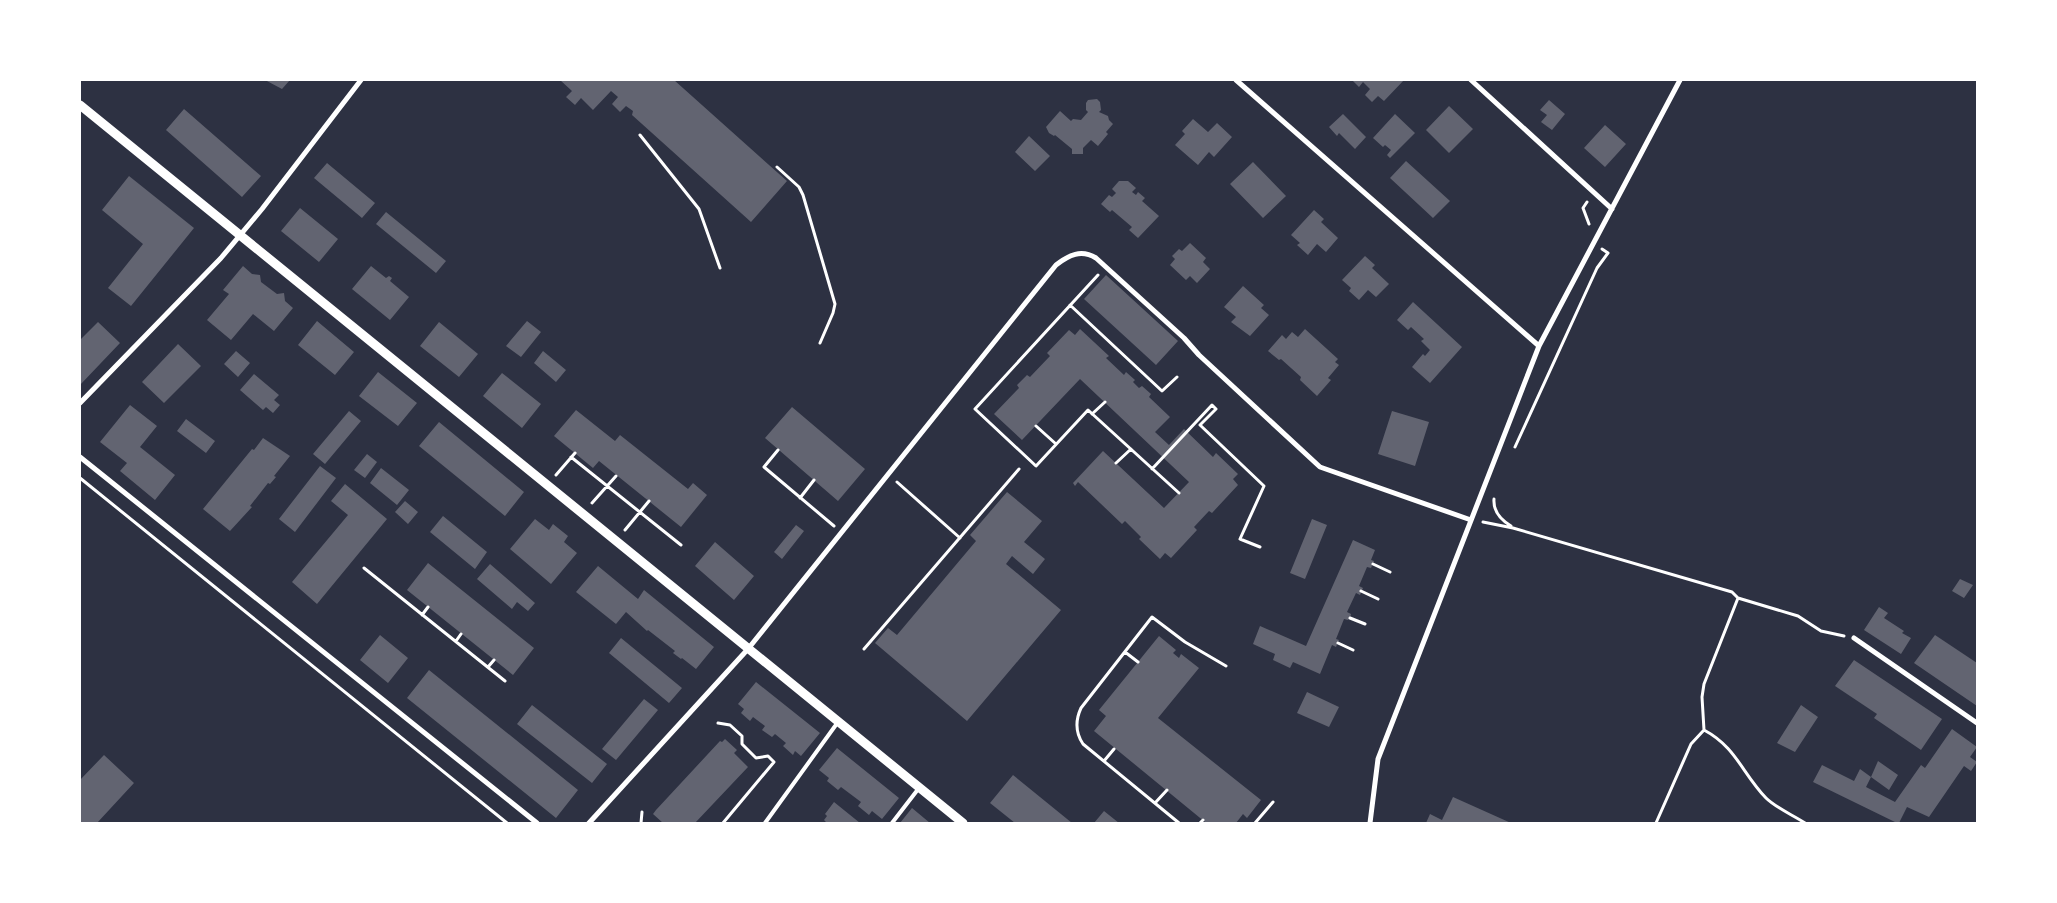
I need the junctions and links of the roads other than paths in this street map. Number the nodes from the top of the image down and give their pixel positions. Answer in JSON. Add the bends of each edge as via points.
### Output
{"nodes":[{"id":1,"x":361,"y":80,"type":"edge"},
{"id":2,"x":1236,"y":80,"type":"edge"},
{"id":3,"x":1471,"y":80,"type":"edge"},
{"id":4,"x":1680,"y":80,"type":"edge"},
{"id":5,"x":80,"y":105,"type":"edge"},
{"id":6,"x":1612,"y":209,"type":"junction"},
{"id":7,"x":240,"y":234,"type":"junction"},
{"id":8,"x":1538,"y":346,"type":"junction"},
{"id":9,"x":80,"y":403,"type":"edge"},
{"id":10,"x":80,"y":457,"type":"edge"},
{"id":11,"x":1471,"y":520,"type":"junction"},
{"id":12,"x":1854,"y":638,"type":"road end"},
{"id":13,"x":748,"y":649,"type":"junction"},
{"id":14,"x":838,"y":722,"type":"junction"},
{"id":15,"x":1977,"y":723,"type":"edge"},
{"id":16,"x":920,"y":788,"type":"junction"},
{"id":17,"x":537,"y":823,"type":"edge"},
{"id":18,"x":589,"y":823,"type":"edge"},
{"id":19,"x":765,"y":823,"type":"edge"},
{"id":20,"x":892,"y":823,"type":"edge"},
{"id":21,"x":963,"y":823,"type":"edge"},
{"id":22,"x":1370,"y":823,"type":"edge"}],
"edges":[{"from":1,"to":7,"type":"street"},
{"from":2,"to":8,"type":"street"},
{"from":3,"to":6,"type":"street"},
{"from":4,"to":6,"type":"street"},
{"from":5,"to":7,"type":"street"},
{"from":6,"to":8,"type":"street"},
{"from":7,"to":9,"type":"street","via":[[221,258]]},
{"from":7,"to":13,"type":"street"},
{"from":8,"to":11,"type":"street"},
{"from":10,"to":17,"type":"street"},
{"from":11,"to":13,"type":"street","via":[[1320,467],[1105,267],[1090,255],[1082,254],[1066,257],[1056,265]]},
{"from":11,"to":22,"type":"street","via":[[1378,759]]},
{"from":12,"to":15,"type":"street"},
{"from":13,"to":14,"type":"street"},
{"from":13,"to":18,"type":"street"},
{"from":14,"to":16,"type":"street"},
{"from":14,"to":19,"type":"lane"},
{"from":16,"to":20,"type":"lane"},
{"from":16,"to":21,"type":"street"}]}
